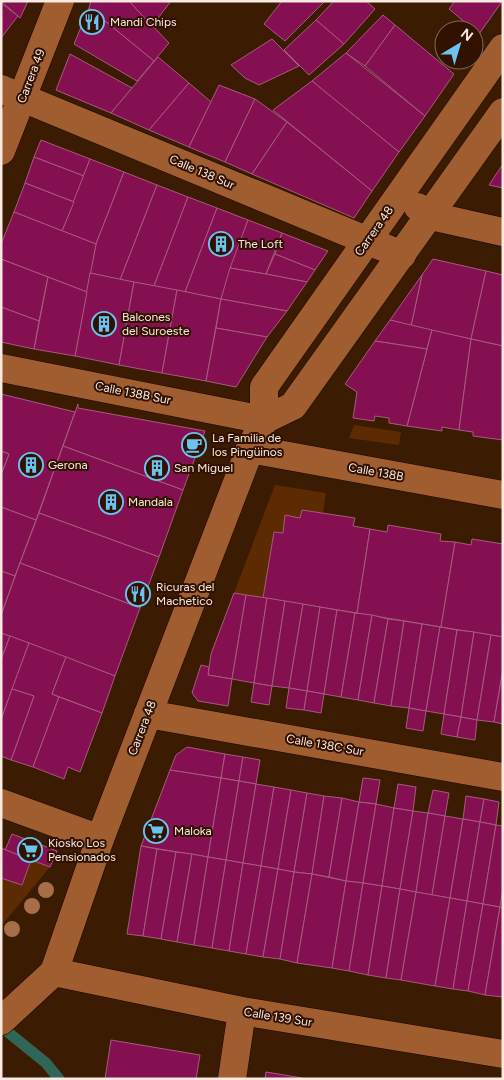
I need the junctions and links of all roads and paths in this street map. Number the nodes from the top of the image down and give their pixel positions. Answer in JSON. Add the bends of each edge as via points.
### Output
{"nodes":[{"id":1,"x":60,"y":1,"type":"edge"},
{"id":2,"x":503,"y":48,"type":"edge"},
{"id":3,"x":12,"y":93,"type":"edge"},
{"id":4,"x":503,"y":112,"type":"edge"},
{"id":5,"x":1,"y":151,"type":"edge"},
{"id":6,"x":400,"y":195,"type":"junction"},
{"id":7,"x":431,"y":216,"type":"junction"},
{"id":8,"x":503,"y":232,"type":"edge"},
{"id":9,"x":368,"y":241,"type":"junction"},
{"id":10,"x":402,"y":255,"type":"junction"},
{"id":11,"x":1,"y":368,"type":"edge"},
{"id":12,"x":264,"y":420,"type":"junction"},
{"id":13,"x":250,"y":449,"type":"junction"},
{"id":14,"x":503,"y":495,"type":"edge"},
{"id":15,"x":148,"y":714,"type":"junction"},
{"id":16,"x":503,"y":777,"type":"edge"},
{"id":17,"x":1,"y":803,"type":"edge"},
{"id":18,"x":100,"y":839,"type":"junction"},
{"id":19,"x":54,"y":972,"type":"junction"},
{"id":20,"x":242,"y":1011,"type":"junction"},
{"id":21,"x":1,"y":1021,"type":"edge"},
{"id":22,"x":503,"y":1054,"type":"edge"},
{"id":23,"x":232,"y":1079,"type":"edge"}],
"edges":[{"from":1,"to":3,"type":"street","name":"Carrera 49"},
{"from":2,"to":6,"type":"street","name":"Carrera 48"},
{"from":3,"to":5,"type":"street","name":"Carrera 49"},
{"from":3,"to":9,"type":"street","name":"Calle 138 Sur"},
{"from":4,"to":7,"type":"street"},
{"from":6,"to":7,"type":"street"},
{"from":6,"to":9,"type":"street","name":"Carrera 48"},
{"from":7,"to":8,"type":"street"},
{"from":7,"to":10,"type":"street"},
{"from":9,"to":10,"type":"street","name":"Calle 138 Sur"},
{"from":9,"to":12,"type":"street","name":"Carrera 48","via":[[264,387]]},
{"from":10,"to":12,"type":"street","via":[[293,406]]},
{"from":11,"to":12,"type":"street","name":"Calle 138B Sur"},
{"from":12,"to":13,"type":"street","name":"Carrera 48"},
{"from":13,"to":14,"type":"street","name":"Calle 138B"},
{"from":13,"to":15,"type":"street","name":"Carrera 48"},
{"from":15,"to":16,"type":"street","name":"Calle 138C Sur"},
{"from":15,"to":18,"type":"street","name":"Carrera 48"},
{"from":17,"to":18,"type":"street"},
{"from":18,"to":19,"type":"street","name":"Carrera 48"},
{"from":19,"to":20,"type":"street","name":"Calle 139 Sur"},
{"from":19,"to":21,"type":"street","name":"Carrera 48"},
{"from":20,"to":22,"type":"street","name":"Calle 139 Sur"},
{"from":20,"to":23,"type":"street"}]}
